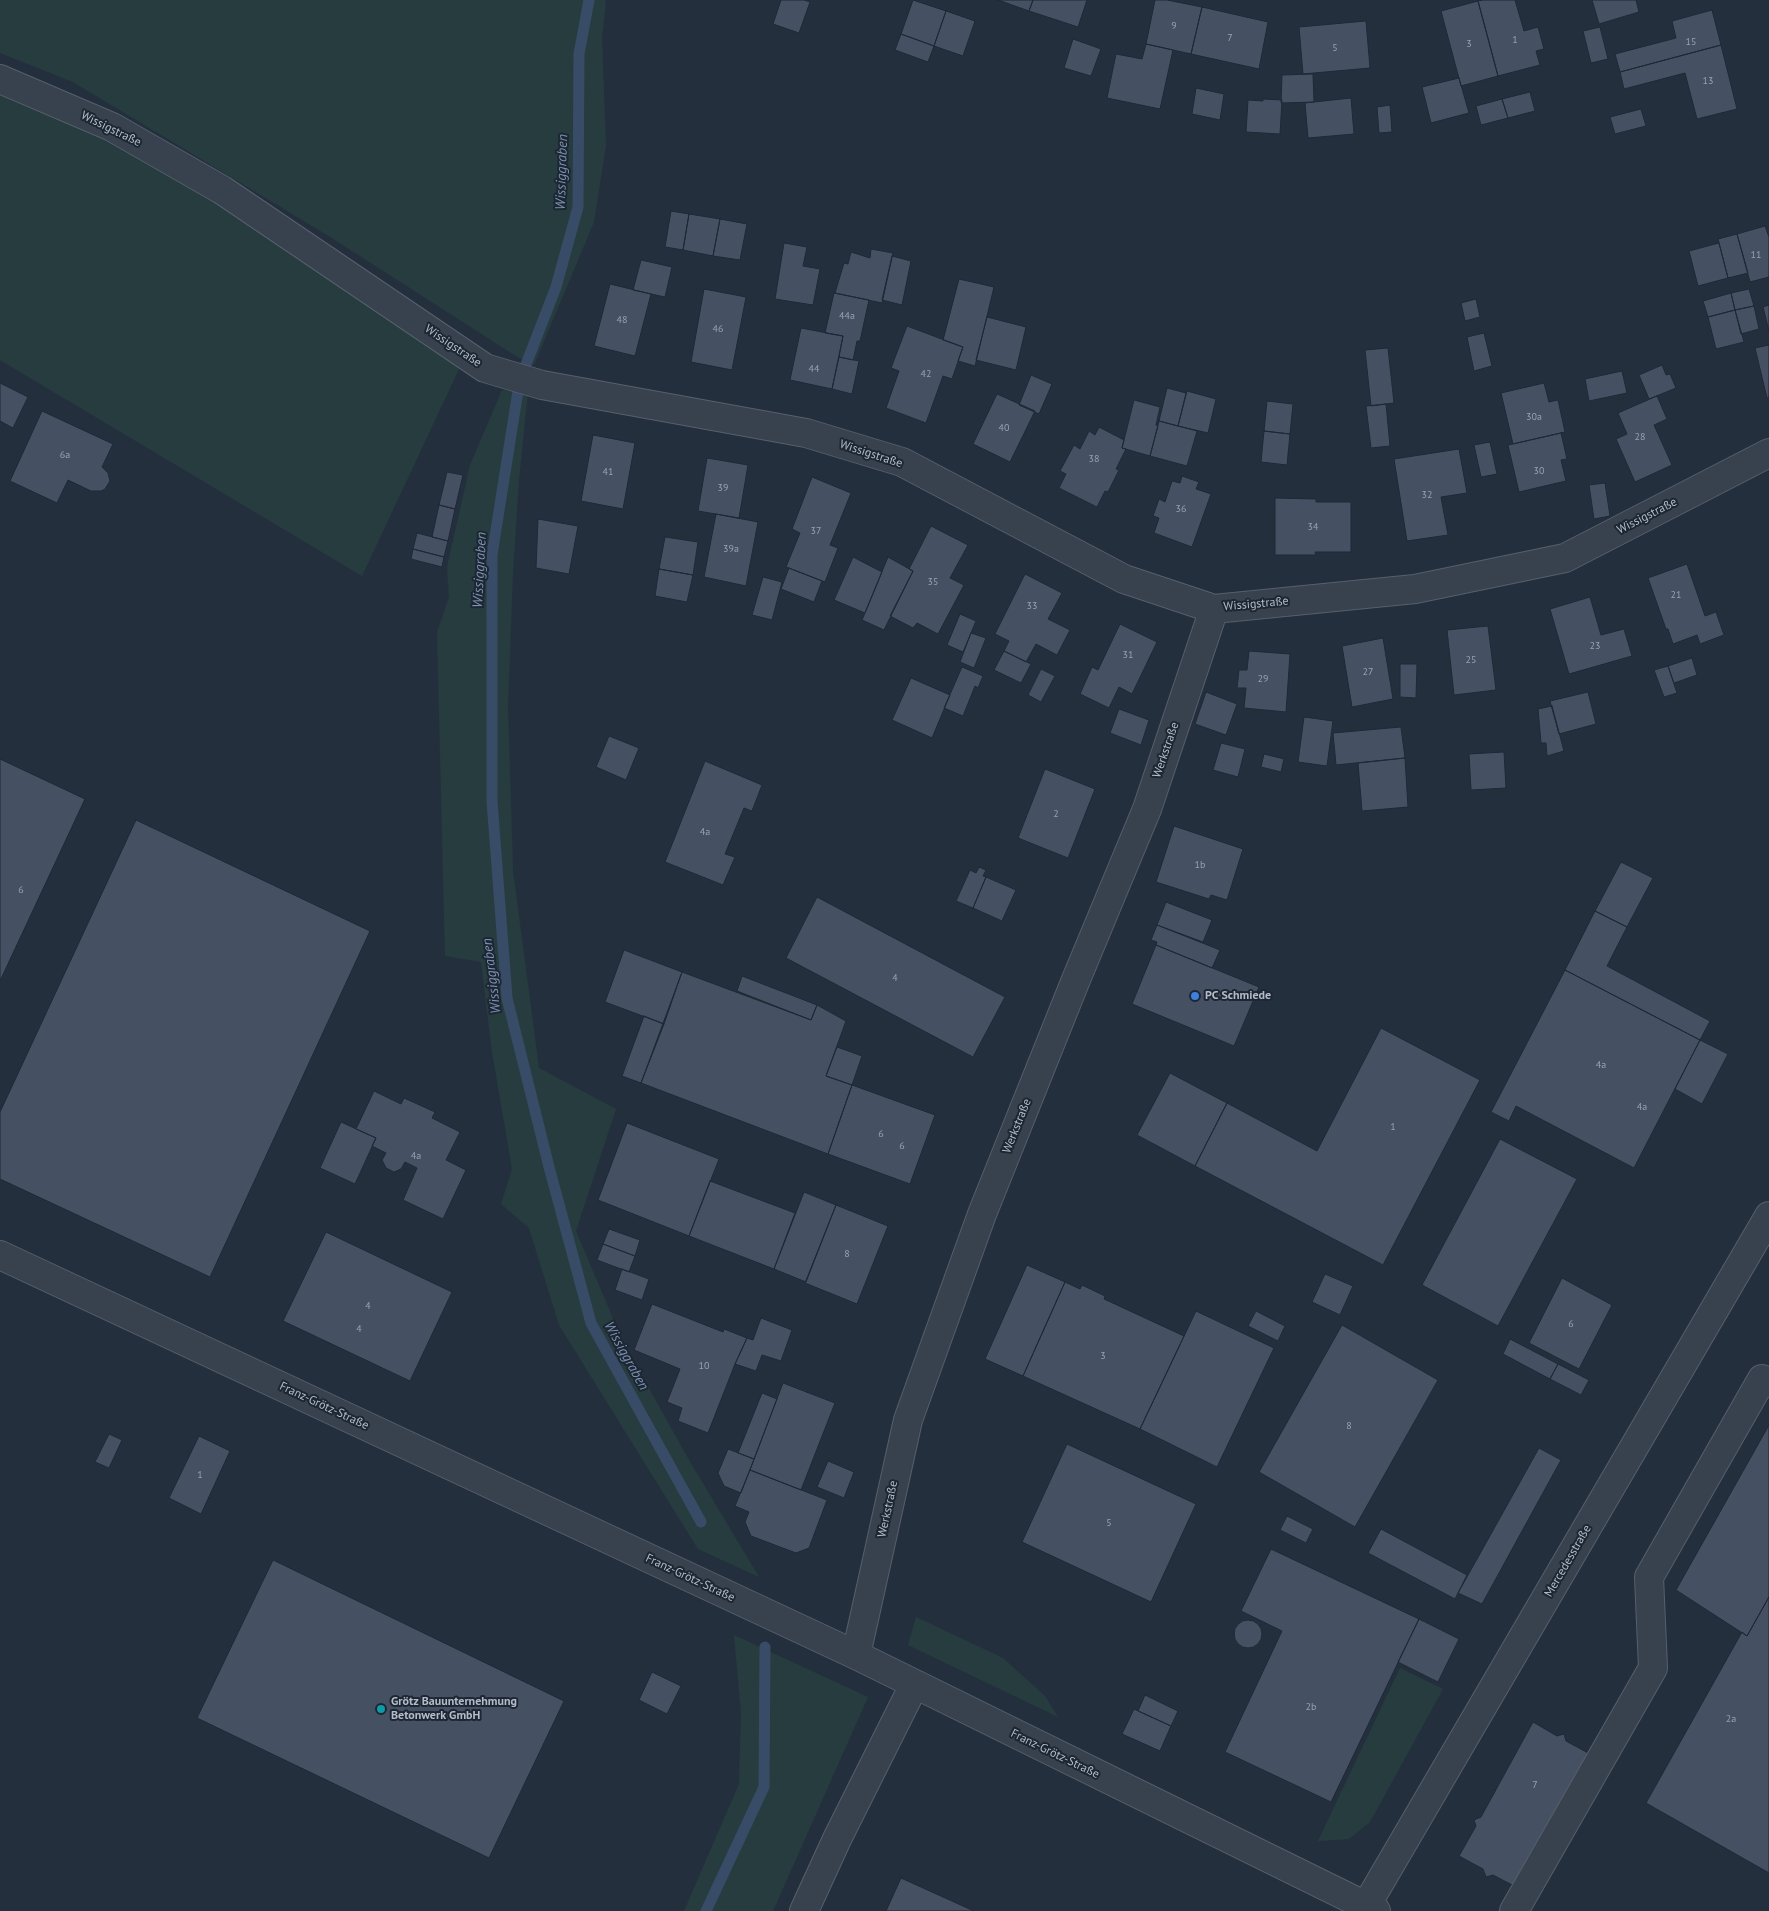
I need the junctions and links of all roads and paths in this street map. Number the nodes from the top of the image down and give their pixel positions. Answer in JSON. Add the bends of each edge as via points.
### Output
{"nodes":[{"id":1,"x":0,"y":79,"type":"edge"},
{"id":2,"x":1769,"y":453,"type":"edge"},
{"id":3,"x":1214,"y":608,"type":"junction"},
{"id":4,"x":1769,"y":1216,"type":"edge"},
{"id":5,"x":0,"y":1255,"type":"edge"},
{"id":6,"x":1769,"y":1383,"type":"edge"},
{"id":7,"x":856,"y":1655,"type":"junction"},
{"id":8,"x":914,"y":1685,"type":"junction"},
{"id":9,"x":1371,"y":1909,"type":"edge"},
{"id":10,"x":804,"y":1911,"type":"edge"},
{"id":11,"x":1514,"y":1911,"type":"edge"}],
"edges":[{"from":1,"to":3,"type":"street","name":"Wissigstraße","via":[[112,127],[222,190],[485,368],[542,385],[806,433],[902,462],[1124,579]]},
{"from":2,"to":3,"type":"street","name":"Wissigstraße","via":[[1566,558],[1415,589]]},
{"from":3,"to":7,"type":"street","name":"Werkstraße","via":[[1147,808],[982,1214],[908,1420]]},
{"from":4,"to":9,"type":"street","name":"Mercedesstraße"},
{"from":5,"to":7,"type":"street","name":"Franz-Grötz-Straße"},
{"from":6,"to":11,"type":"street","via":[[1762,1379],[1649,1577],[1653,1668]]},
{"from":7,"to":8,"type":"street","name":"Franz-Grötz-Straße"},
{"from":8,"to":9,"type":"street","name":"Franz-Grötz-Straße"},
{"from":8,"to":10,"type":"street"}]}
